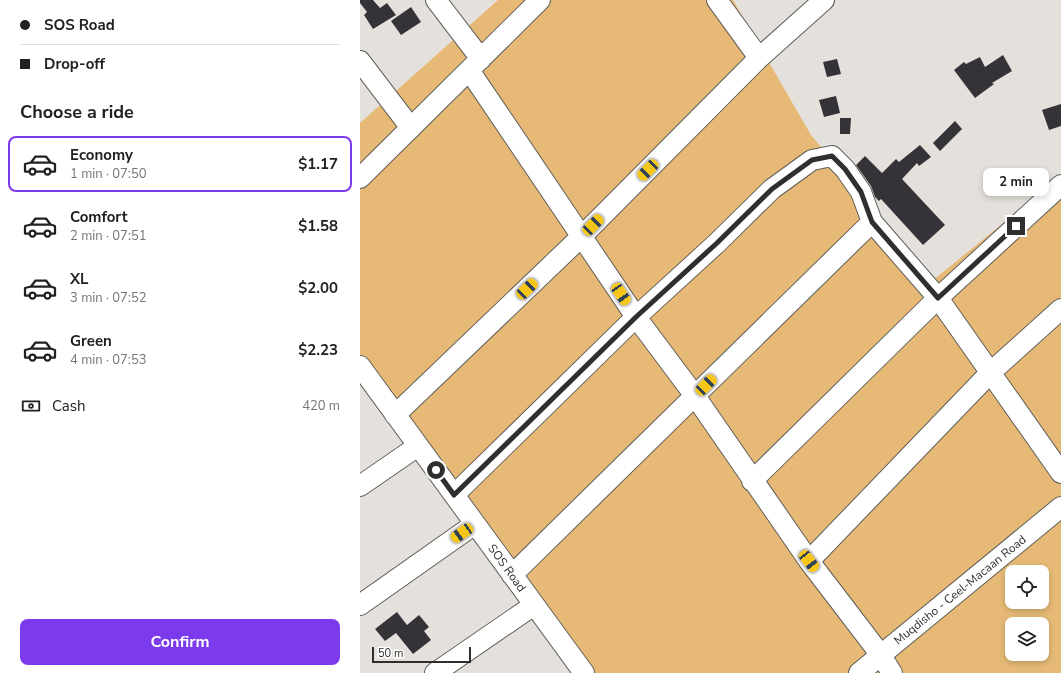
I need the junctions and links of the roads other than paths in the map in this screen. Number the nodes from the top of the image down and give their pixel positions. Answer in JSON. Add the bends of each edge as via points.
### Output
{"nodes":[{"id":1,"x":436,"y":0,"type":"edge"},
{"id":2,"x":540,"y":0,"type":"edge"},
{"id":3,"x":717,"y":0,"type":"edge"},
{"id":4,"x":824,"y":0,"type":"edge"},
{"id":5,"x":759,"y":58,"type":"junction"},
{"id":6,"x":360,"y":61,"type":"edge"},
{"id":7,"x":475,"y":65,"type":"junction"},
{"id":8,"x":411,"y":128,"type":"junction"},
{"id":9,"x":360,"y":178,"type":"edge"},
{"id":10,"x":1061,"y":185,"type":"edge"},
{"id":11,"x":872,"y":222,"type":"junction"},
{"id":12,"x":582,"y":236,"type":"junction"},
{"id":13,"x":938,"y":298,"type":"junction"},
{"id":14,"x":1061,"y":309,"type":"edge"},
{"id":15,"x":636,"y":317,"type":"junction"},
{"id":16,"x":360,"y":366,"type":"edge"},
{"id":17,"x":991,"y":372,"type":"junction"},
{"id":18,"x":695,"y":396,"type":"junction"},
{"id":19,"x":395,"y":415,"type":"junction"},
{"id":20,"x":418,"y":446,"type":"junction"},
{"id":21,"x":1061,"y":473,"type":"edge"},
{"id":22,"x":752,"y":481,"type":"junction"},
{"id":23,"x":360,"y":486,"type":"edge"},
{"id":24,"x":454,"y":495,"type":"junction"},
{"id":25,"x":1061,"y":507,"type":"edge"},
{"id":26,"x":475,"y":524,"type":"junction"},
{"id":27,"x":809,"y":561,"type":"junction"},
{"id":28,"x":512,"y":575,"type":"junction"},
{"id":29,"x":534,"y":604,"type":"junction"},
{"id":30,"x":360,"y":605,"type":"edge"},
{"id":31,"x":880,"y":654,"type":"junction"},
{"id":32,"x":435,"y":673,"type":"edge"},
{"id":33,"x":584,"y":673,"type":"edge"},
{"id":34,"x":859,"y":673,"type":"edge"},
{"id":35,"x":892,"y":673,"type":"edge"}],
"edges":[{"from":1,"to":7,"type":"street"},
{"from":2,"to":7,"type":"street"},
{"from":3,"to":5,"type":"street"},
{"from":4,"to":5,"type":"street"},
{"from":5,"to":12,"type":"street"},
{"from":6,"to":8,"type":"street"},
{"from":7,"to":8,"type":"street"},
{"from":7,"to":12,"type":"street"},
{"from":8,"to":9,"type":"street"},
{"from":10,"to":13,"type":"street"},
{"from":11,"to":13,"type":"street"},
{"from":11,"to":15,"type":"street","via":[[861,192],[836,160],[832,156],[812,160],[772,189]]},
{"from":11,"to":18,"type":"street"},
{"from":12,"to":15,"type":"street"},
{"from":12,"to":19,"type":"street"},
{"from":13,"to":17,"type":"street"},
{"from":13,"to":22,"type":"street"},
{"from":14,"to":17,"type":"street"},
{"from":15,"to":18,"type":"street"},
{"from":15,"to":24,"type":"street"},
{"from":16,"to":19,"type":"street","name":"SOS Road"},
{"from":17,"to":21,"type":"street"},
{"from":17,"to":27,"type":"street"},
{"from":18,"to":22,"type":"street"},
{"from":18,"to":28,"type":"street"},
{"from":19,"to":20,"type":"street","name":"SOS Road"},
{"from":20,"to":23,"type":"street"},
{"from":20,"to":24,"type":"street","name":"SOS Road"},
{"from":22,"to":27,"type":"street"},
{"from":24,"to":26,"type":"street","name":"SOS Road"},
{"from":25,"to":31,"type":"street","name":"Muqdisho - Ceel-Macaan Road"},
{"from":26,"to":28,"type":"street","name":"SOS Road"},
{"from":26,"to":30,"type":"street"},
{"from":27,"to":31,"type":"street"},
{"from":28,"to":29,"type":"street","name":"SOS Road"},
{"from":29,"to":32,"type":"street"},
{"from":29,"to":33,"type":"street","name":"SOS Road"},
{"from":31,"to":34,"type":"street","name":"Muqdisho - Ceel-Macaan Road"},
{"from":31,"to":35,"type":"street"}]}
